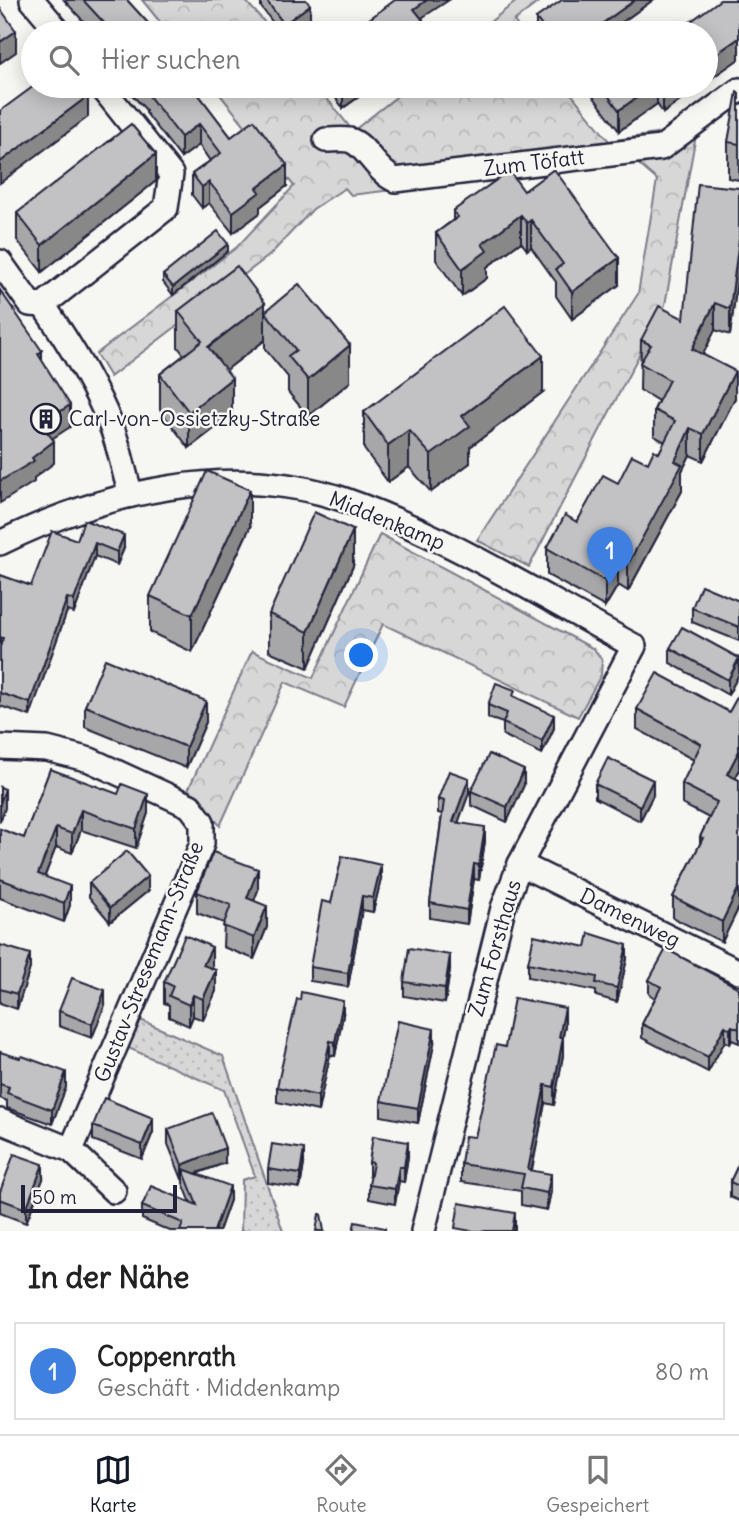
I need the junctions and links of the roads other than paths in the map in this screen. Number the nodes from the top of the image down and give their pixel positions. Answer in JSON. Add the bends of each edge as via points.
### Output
{"nodes":[{"id":1,"x":32,"y":0,"type":"edge"},
{"id":2,"x":50,"y":21,"type":"edge"},
{"id":3,"x":739,"y":90,"type":"edge"},
{"id":4,"x":111,"y":98,"type":"edge"},
{"id":5,"x":326,"y":140,"type":"dead end"},
{"id":6,"x":0,"y":262,"type":"edge"},
{"id":7,"x":43,"y":305,"type":"junction"},
{"id":8,"x":131,"y":495,"type":"junction"},
{"id":9,"x":0,"y":543,"type":"edge"},
{"id":10,"x":634,"y":646,"type":"joint"},
{"id":11,"x":0,"y":747,"type":"edge"},
{"id":12,"x":520,"y":864,"type":"junction"},
{"id":13,"x":739,"y":972,"type":"edge"},
{"id":14,"x":0,"y":1121,"type":"edge"},
{"id":15,"x":71,"y":1150,"type":"junction"},
{"id":16,"x":114,"y":1191,"type":"dead end"},
{"id":17,"x":423,"y":1231,"type":"edge"}],
"edges":[{"from":1,"to":2,"type":"street"},
{"from":3,"to":5,"type":"street","name":"Zum Töfatt","via":[[661,148],[589,157],[396,180],[384,175],[351,140]]},
{"from":4,"to":7,"type":"street","via":[[171,174],[166,208]]},
{"from":6,"to":7,"type":"street","via":[[30,304]]},
{"from":7,"to":8,"type":"street","via":[[90,379],[113,430]]},
{"from":8,"to":9,"type":"street","name":"Middenkamp","via":[[41,522]]},
{"from":8,"to":10,"type":"street","name":"Middenkamp","via":[[227,483],[285,486],[343,499],[460,552]]},
{"from":10,"to":12,"type":"street","name":"Zum Forsthaus"},
{"from":11,"to":15,"type":"street","name":"Gustav-Stresemann-Straße","via":[[47,749],[90,760],[190,806],[202,822],[202,844]]},
{"from":12,"to":13,"type":"street","name":"Damenweg"},
{"from":12,"to":17,"type":"street","name":"Zum Forsthaus","via":[[503,908]]},
{"from":14,"to":15,"type":"street"},
{"from":15,"to":16,"type":"street"}]}
